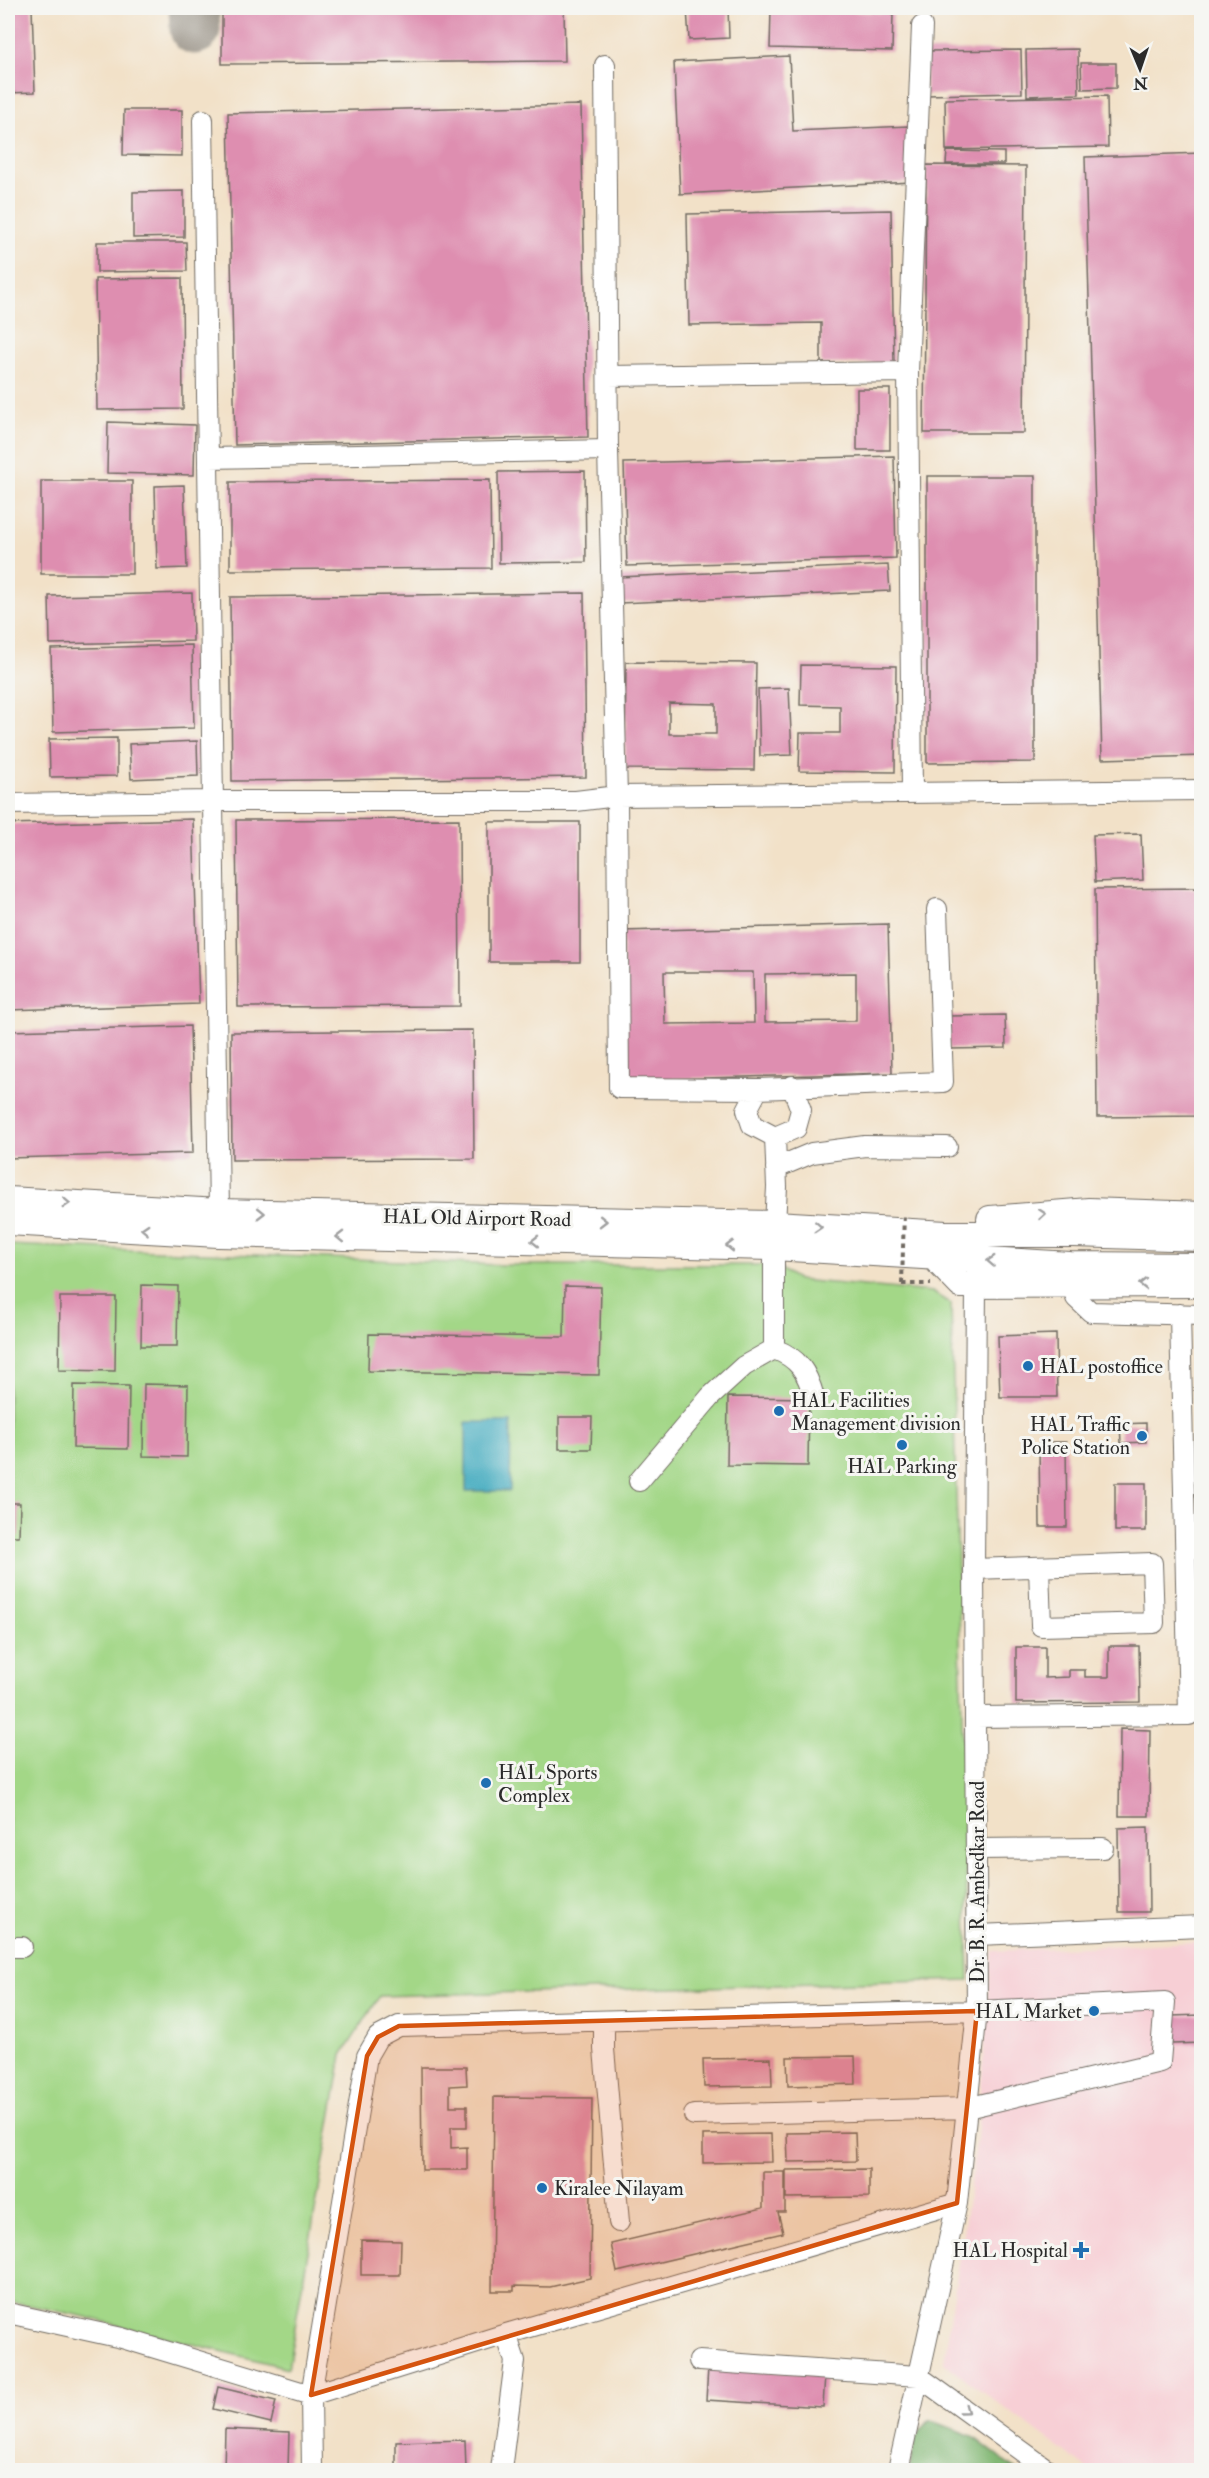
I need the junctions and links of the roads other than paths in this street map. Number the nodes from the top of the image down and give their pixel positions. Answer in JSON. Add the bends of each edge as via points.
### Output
{"nodes":[{"id":1,"x":922,"y":26,"type":"dead end"},
{"id":2,"x":606,"y":64,"type":"dead end"},
{"id":3,"x":203,"y":120,"type":"dead end"},
{"id":4,"x":908,"y":372,"type":"junction"},
{"id":5,"x":608,"y":376,"type":"junction"},
{"id":6,"x":608,"y":450,"type":"junction"},
{"id":7,"x":209,"y":458,"type":"junction"},
{"id":8,"x":1202,"y":790,"type":"edge"},
{"id":9,"x":912,"y":793,"type":"junction"},
{"id":10,"x":617,"y":796,"type":"junction"},
{"id":11,"x":212,"y":801,"type":"junction"},
{"id":12,"x":8,"y":804,"type":"edge"},
{"id":13,"x":937,"y":909,"type":"dead end"},
{"id":14,"x":792,"y":1086,"type":"junction"},
{"id":15,"x":758,"y":1089,"type":"junction"},
{"id":16,"x":775,"y":1137,"type":"junction"},
{"id":17,"x":947,"y":1147,"type":"dead end"},
{"id":18,"x":776,"y":1168,"type":"junction"},
{"id":19,"x":8,"y":1200,"type":"edge"},
{"id":20,"x":219,"y":1212,"type":"junction"},
{"id":21,"x":1202,"y":1215,"type":"edge"},
{"id":22,"x":8,"y":1222,"type":"edge"},
{"id":23,"x":946,"y":1234,"type":"junction"},
{"id":24,"x":774,"y":1235,"type":"junction"},
{"id":25,"x":1202,"y":1238,"type":"edge"},
{"id":26,"x":935,"y":1258,"type":"junction"},
{"id":27,"x":1202,"y":1266,"type":"edge"},
{"id":28,"x":1073,"y":1284,"type":"junction"},
{"id":29,"x":1202,"y":1284,"type":"edge"},
{"id":30,"x":976,"y":1285,"type":"junction"},
{"id":31,"x":1180,"y":1314,"type":"junction"},
{"id":32,"x":1202,"y":1315,"type":"edge"},
{"id":33,"x":774,"y":1349,"type":"junction"},
{"id":34,"x":814,"y":1397,"type":"dead end"},
{"id":35,"x":639,"y":1481,"type":"dead end"},
{"id":36,"x":1038,"y":1567,"type":"junction"},
{"id":37,"x":974,"y":1569,"type":"junction"},
{"id":38,"x":975,"y":1717,"type":"junction"},
{"id":39,"x":1104,"y":1848,"type":"dead end"},
{"id":40,"x":977,"y":1849,"type":"junction"},
{"id":41,"x":1202,"y":1926,"type":"edge"},
{"id":42,"x":978,"y":1935,"type":"junction"},
{"id":43,"x":977,"y":2011,"type":"junction"},
{"id":44,"x":604,"y":2021,"type":"junction"},
{"id":45,"x":967,"y":2108,"type":"junction"},
{"id":46,"x":694,"y":2115,"type":"dead end"},
{"id":47,"x":957,"y":2203,"type":"junction"},
{"id":48,"x":619,"y":2222,"type":"dead end"},
{"id":49,"x":8,"y":2313,"type":"edge"},
{"id":50,"x":506,"y":2334,"type":"junction"},
{"id":51,"x":699,"y":2361,"type":"dead end"},
{"id":52,"x":918,"y":2376,"type":"junction"},
{"id":53,"x":311,"y":2395,"type":"junction"},
{"id":54,"x":312,"y":2470,"type":"edge"},
{"id":55,"x":501,"y":2470,"type":"edge"},
{"id":56,"x":897,"y":2470,"type":"edge"},
{"id":57,"x":1048,"y":2470,"type":"edge"}],
"edges":[{"from":1,"to":4,"type":"street"},
{"from":2,"to":5,"type":"street"},
{"from":3,"to":7,"type":"street"},
{"from":4,"to":5,"type":"street"},
{"from":4,"to":9,"type":"street"},
{"from":5,"to":6,"type":"street"},
{"from":6,"to":7,"type":"street"},
{"from":6,"to":10,"type":"street"},
{"from":7,"to":11,"type":"street"},
{"from":8,"to":9,"type":"street"},
{"from":9,"to":10,"type":"street"},
{"from":10,"to":11,"type":"street","via":[[576,801]]},
{"from":10,"to":15,"type":"street","via":[[619,1088]]},
{"from":11,"to":12,"type":"street"},
{"from":11,"to":20,"type":"street"},
{"from":13,"to":14,"type":"street","via":[[943,1082]]},
{"from":14,"to":15,"type":"street"},
{"from":14,"to":16,"type":"street","via":[[801,1110],[796,1128]]},
{"from":15,"to":16,"type":"street","via":[[747,1110],[752,1125]]},
{"from":16,"to":18,"type":"street"},
{"from":17,"to":18,"type":"street","via":[[865,1146],[812,1153]]},
{"from":18,"to":24,"type":"street"},
{"from":19,"to":20,"type":"main road","name":"HAL Old Airport Road","one_way":true},
{"from":20,"to":24,"type":"main road","name":"HAL Old Airport Road","one_way":true},
{"from":23,"to":21,"type":"main road","one_way":true,"via":[[967,1221],[1089,1211]]},
{"from":24,"to":22,"type":"main road","name":"HAL Old Airport Road","one_way":true,"via":[[218,1234]]},
{"from":24,"to":23,"type":"main road","name":"HAL Old Airport Road","one_way":true},
{"from":23,"to":25,"type":"main road","name":"HAL Old Airport Road"},
{"from":24,"to":26,"type":"main road","name":"HAL Old Airport Road"},
{"from":24,"to":33,"type":"street"},
{"from":27,"to":26,"type":"main road","name":"HAL Old Airport Road","one_way":true},
{"from":26,"to":30,"type":"main road","via":[[961,1285]]},
{"from":29,"to":28,"type":"main road","one_way":true},
{"from":28,"to":30,"type":"main road"},
{"from":28,"to":31,"type":"street","via":[[1076,1298],[1091,1312]]},
{"from":30,"to":37,"type":"street","name":"Dr. B. R. Ambedkar Road"},
{"from":31,"to":32,"type":"street"},
{"from":31,"to":38,"type":"street","via":[[1189,1715]]},
{"from":33,"to":34,"type":"street","via":[[790,1355],[808,1376]]},
{"from":33,"to":35,"type":"street","via":[[744,1366],[710,1397]]},
{"from":36,"to":36,"type":"street","via":[[1152,1563],[1154,1623],[1041,1626]]},
{"from":36,"to":37,"type":"street"},
{"from":37,"to":38,"type":"street","name":"Dr. B. R. Ambedkar Road"},
{"from":38,"to":40,"type":"street","name":"Dr. B. R. Ambedkar Road"},
{"from":39,"to":40,"type":"street"},
{"from":40,"to":42,"type":"street","name":"Dr. B. R. Ambedkar Road"},
{"from":41,"to":42,"type":"street"},
{"from":42,"to":43,"type":"street","name":"Dr. B. R. Ambedkar Road"},
{"from":43,"to":44,"type":"street"},
{"from":43,"to":45,"type":"street","name":"Dr. B. R. Ambedkar Road"},
{"from":43,"to":45,"type":"street","via":[[1165,2002],[1160,2062]]},
{"from":44,"to":48,"type":"street"},
{"from":44,"to":53,"type":"street","via":[[399,2026],[378,2037],[367,2056]]},
{"from":45,"to":46,"type":"street"},
{"from":45,"to":47,"type":"street","name":"Dr. B. R. Ambedkar Road"},
{"from":47,"to":50,"type":"street"},
{"from":47,"to":52,"type":"street","name":"Dr. B. R. Ambedkar Road"},
{"from":49,"to":53,"type":"street","via":[[122,2338]]},
{"from":50,"to":53,"type":"street"},
{"from":50,"to":55,"type":"street","via":[[514,2361]]},
{"from":51,"to":52,"type":"street"},
{"from":52,"to":56,"type":"street","name":"Dr. B. R. Ambedkar Road"},
{"from":52,"to":57,"type":"street","one_way":true},
{"from":53,"to":54,"type":"street"}]}
